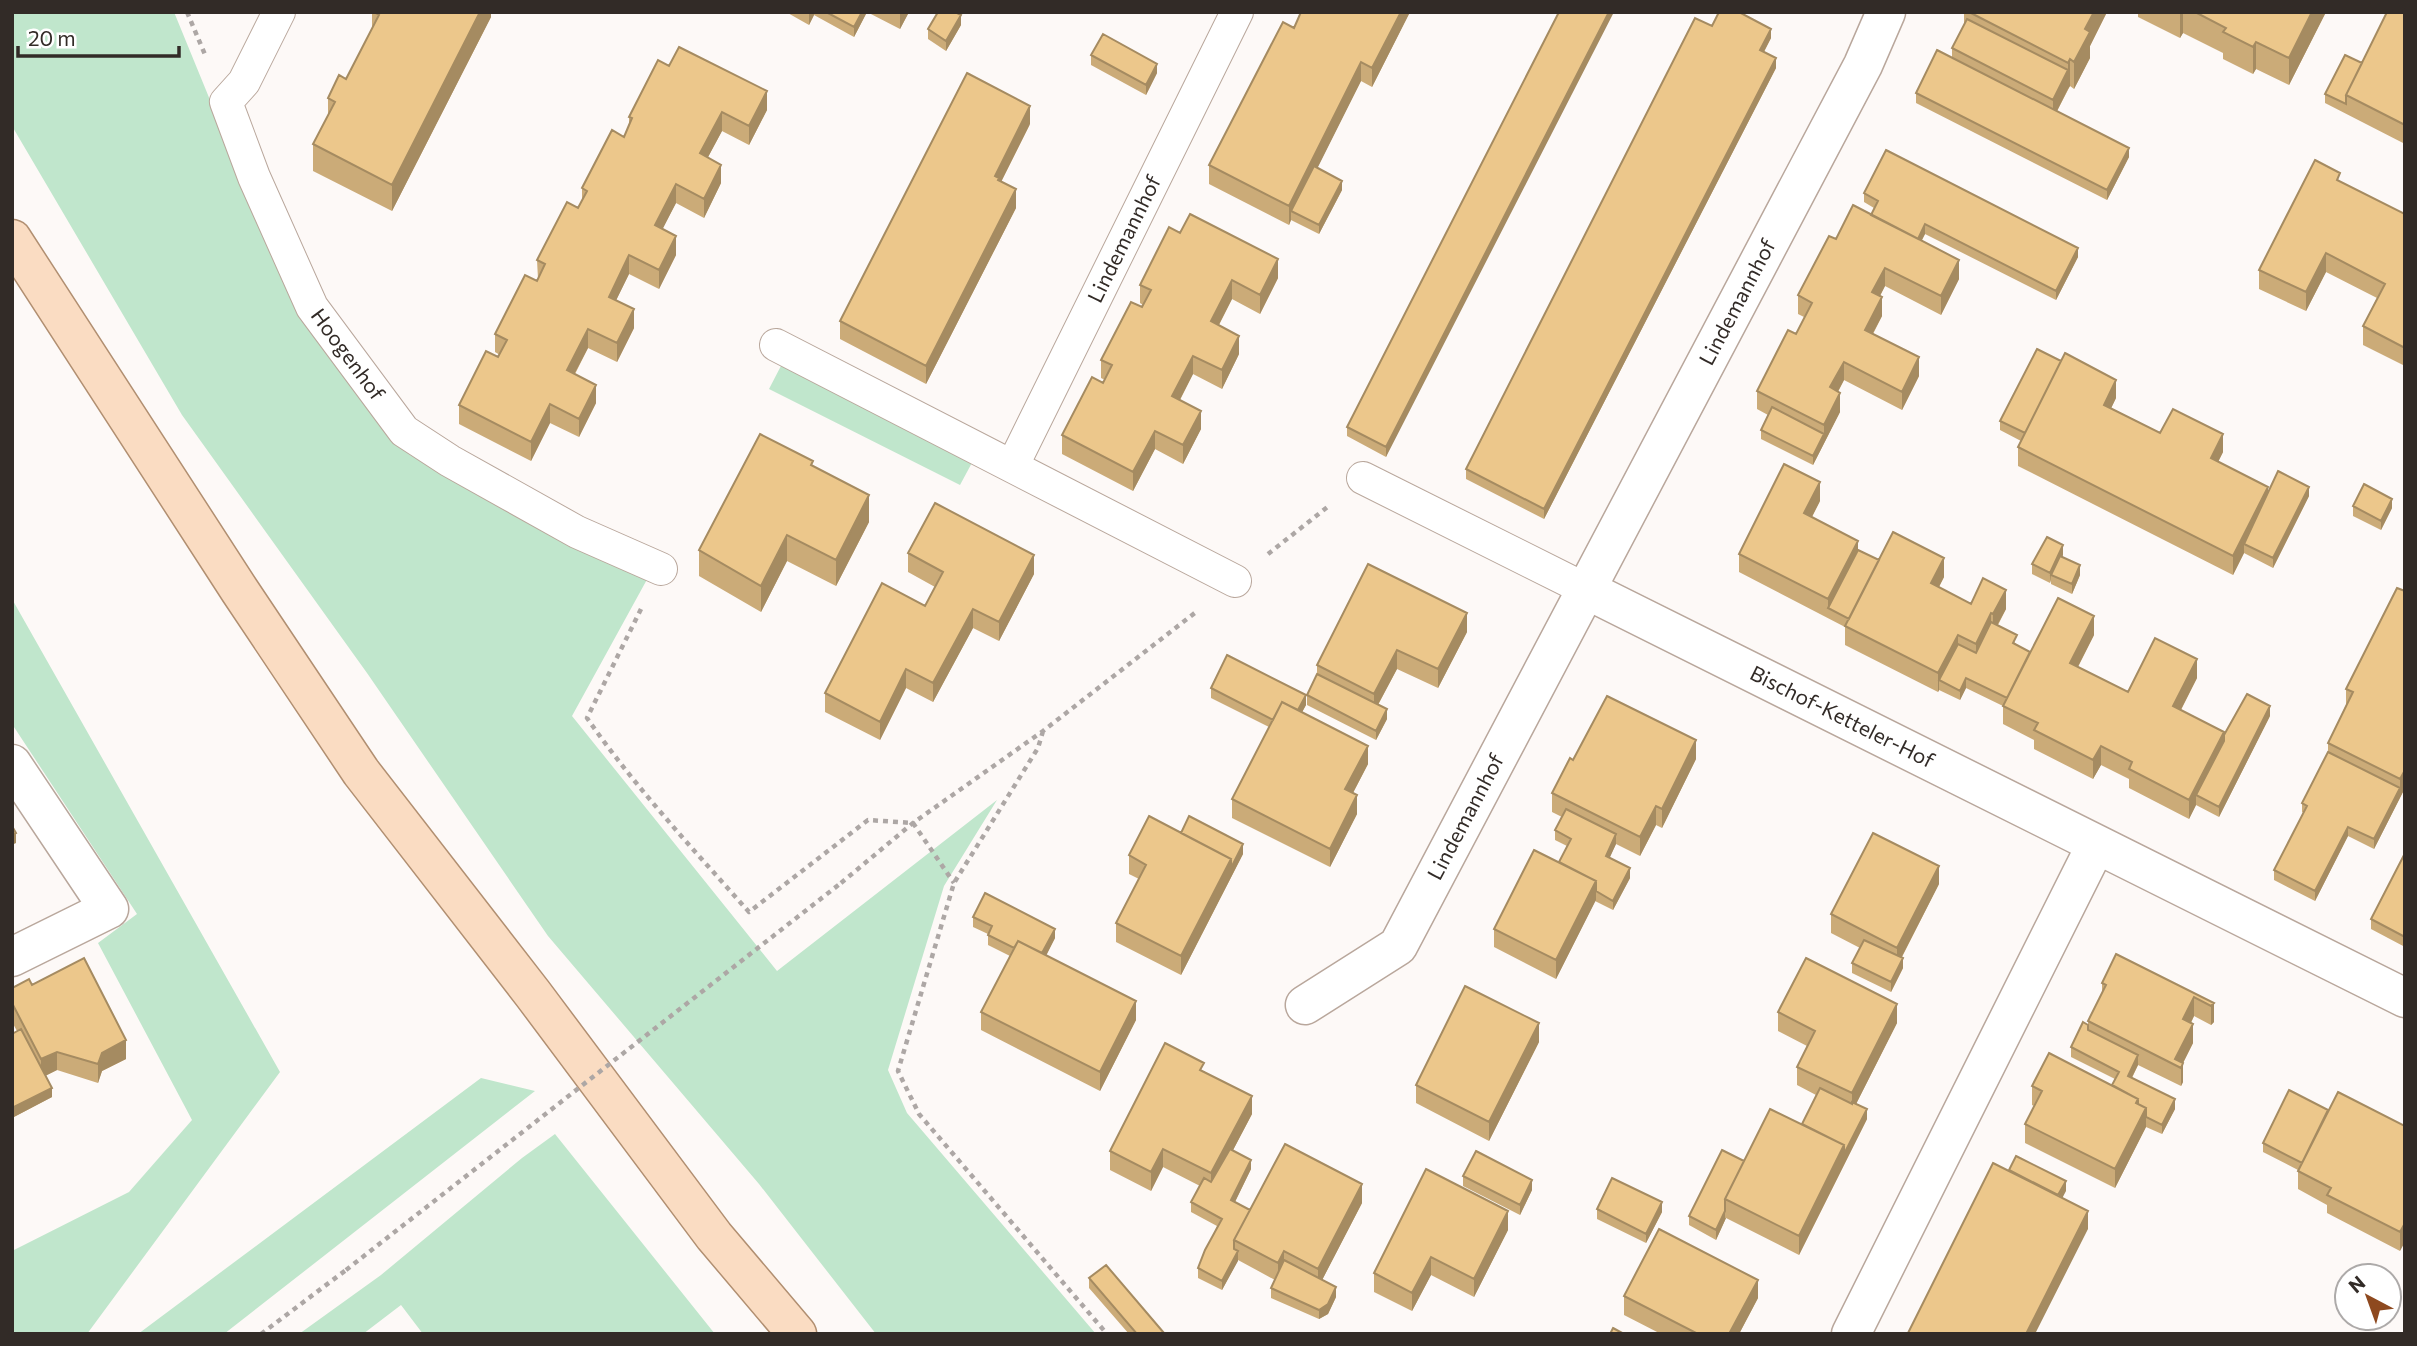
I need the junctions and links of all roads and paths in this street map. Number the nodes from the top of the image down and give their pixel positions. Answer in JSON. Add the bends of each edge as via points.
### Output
{"nodes":[{"id":1,"x":279,"y":12,"type":"edge"},
{"id":2,"x":1237,"y":12,"type":"edge"},
{"id":3,"x":1886,"y":12,"type":"edge"},
{"id":4,"x":12,"y":239,"type":"edge"},
{"id":5,"x":776,"y":345,"type":"dead end"},
{"id":6,"x":1013,"y":465,"type":"junction"},
{"id":7,"x":1363,"y":478,"type":"joint"},
{"id":8,"x":660,"y":569,"type":"joint"},
{"id":9,"x":1235,"y":581,"type":"junction"},
{"id":10,"x":1587,"y":590,"type":"junction"},
{"id":11,"x":1043,"y":731,"type":"junction"},
{"id":12,"x":12,"y":764,"type":"edge"},
{"id":13,"x":913,"y":823,"type":"junction"},
{"id":14,"x":2096,"y":845,"type":"junction"},
{"id":15,"x":954,"y":883,"type":"junction"},
{"id":16,"x":12,"y":957,"type":"edge"},
{"id":17,"x":2405,"y":998,"type":"edge"},
{"id":18,"x":1305,"y":1005,"type":"dead end"},
{"id":19,"x":261,"y":1334,"type":"edge"},
{"id":20,"x":797,"y":1334,"type":"edge"},
{"id":21,"x":1107,"y":1334,"type":"edge"},
{"id":22,"x":1851,"y":1334,"type":"edge"}],
"edges":[{"from":1,"to":8,"type":"lane","name":"Hoogenhof","via":[[244,82],[226,102],[312,307],[404,430],[577,532]]},
{"from":2,"to":6,"type":"lane","name":"Lindemannhof"},
{"from":3,"to":10,"type":"street","name":"Lindemannhof","via":[[1863,65]]},
{"from":4,"to":20,"type":"main road","via":[[361,772],[715,1236]]},
{"from":5,"to":6,"type":"lane"},
{"from":6,"to":9,"type":"lane"},
{"from":7,"to":9,"type":"path"},
{"from":7,"to":10,"type":"lane"},
{"from":8,"to":13,"type":"path","via":[[587,718],[608,749],[749,912],[868,820]]},
{"from":9,"to":11,"type":"path"},
{"from":10,"to":14,"type":"street","name":"Bischof-Ketteler-Hof"},
{"from":10,"to":18,"type":"street","name":"Lindemannhof","via":[[1398,946]]},
{"from":11,"to":13,"type":"path"},
{"from":11,"to":15,"type":"path","via":[[1038,748]]},
{"from":12,"to":16,"type":"street","via":[[109,909]]},
{"from":13,"to":15,"type":"path"},
{"from":13,"to":19,"type":"path","bridge":true},
{"from":14,"to":17,"type":"street","name":"Bischof-Ketteler-Hof"},
{"from":14,"to":22,"type":"street"},
{"from":15,"to":21,"type":"path","via":[[898,1071],[919,1114]]}]}
